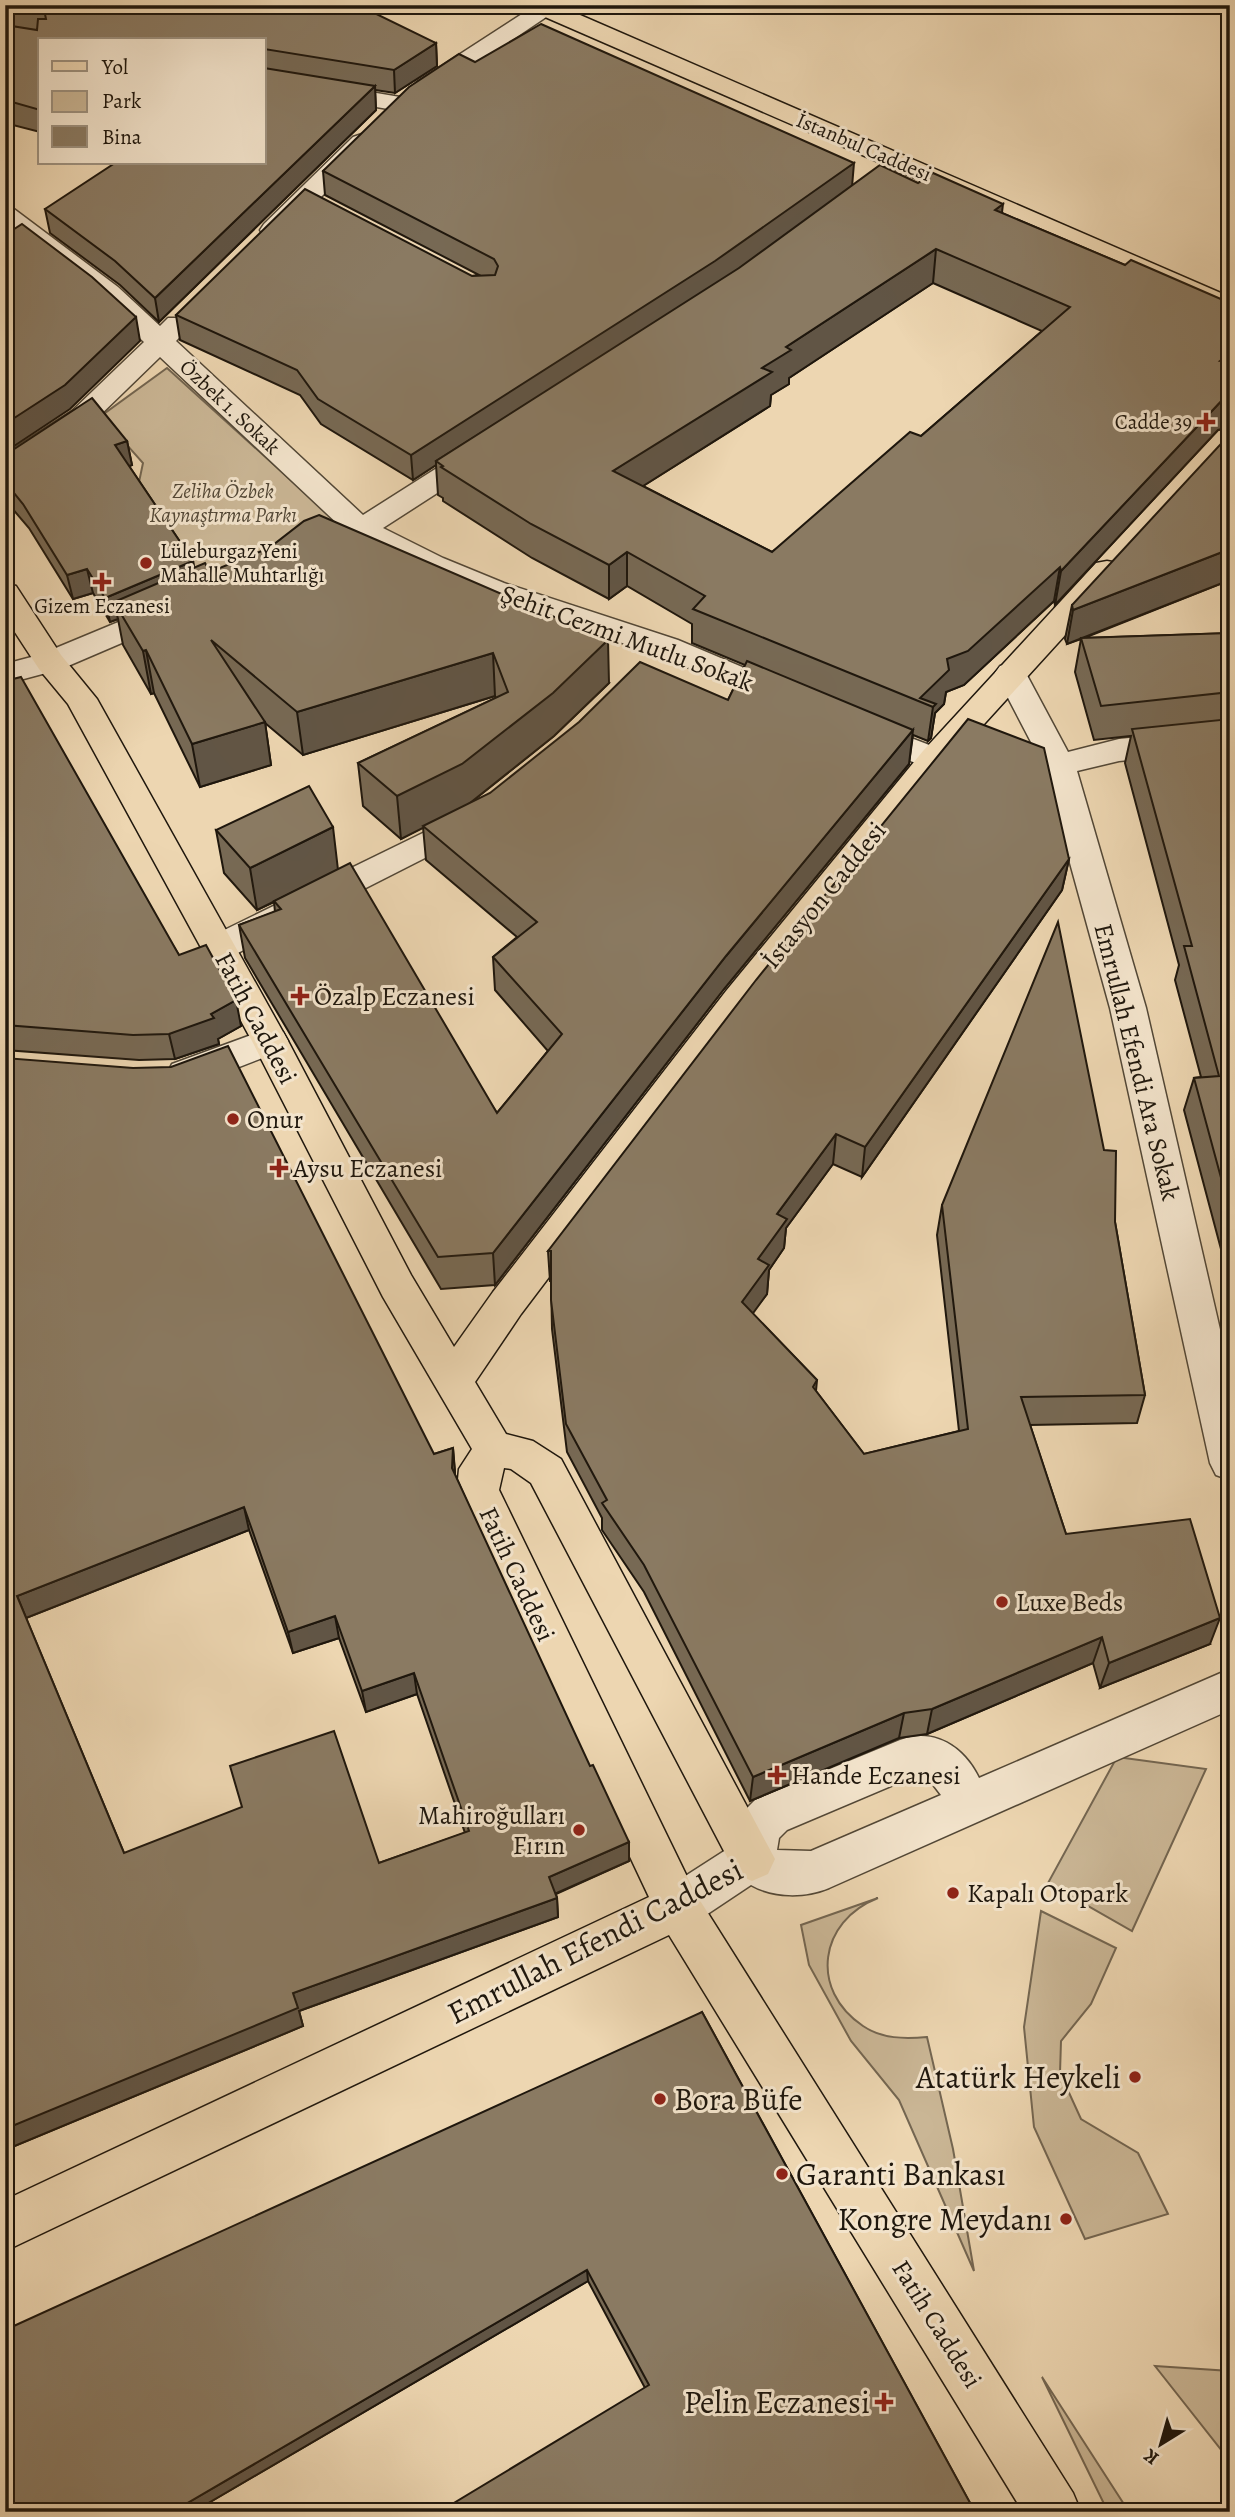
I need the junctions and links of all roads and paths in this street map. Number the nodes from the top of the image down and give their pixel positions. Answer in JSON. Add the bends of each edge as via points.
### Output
{"nodes":[{"id":1,"x":545,"y":7,"type":"edge"},
{"id":2,"x":266,"y":81,"type":"edge"},
{"id":3,"x":400,"y":104,"type":"junction"},
{"id":4,"x":305,"y":198,"type":"junction"},
{"id":5,"x":329,"y":211,"type":"edge"},
{"id":6,"x":5,"y":215,"type":"edge"},
{"id":7,"x":258,"y":245,"type":"edge"},
{"id":8,"x":1230,"y":307,"type":"edge"},
{"id":9,"x":192,"y":310,"type":"edge"},
{"id":10,"x":161,"y":341,"type":"junction"},
{"id":11,"x":498,"y":441,"type":"edge"},
{"id":12,"x":5,"y":467,"type":"edge"},
{"id":13,"x":362,"y":529,"type":"junction"},
{"id":14,"x":323,"y":545,"type":"edge"},
{"id":15,"x":1125,"y":550,"type":"edge"},
{"id":16,"x":5,"y":593,"type":"edge"},
{"id":17,"x":197,"y":599,"type":"edge"},
{"id":18,"x":667,"y":647,"type":"junction"},
{"id":19,"x":50,"y":662,"type":"junction"},
{"id":20,"x":1011,"y":673,"type":"junction"},
{"id":21,"x":5,"y":674,"type":"edge"},
{"id":22,"x":640,"y":674,"type":"edge"},
{"id":23,"x":1230,"y":739,"type":"edge"},
{"id":24,"x":934,"y":759,"type":"junction"},
{"id":25,"x":1059,"y":765,"type":"junction"},
{"id":26,"x":498,"y":801,"type":"edge"},
{"id":27,"x":218,"y":948,"type":"junction"},
{"id":28,"x":270,"y":1041,"type":"junction"},
{"id":29,"x":152,"y":1077,"type":"edge"},
{"id":30,"x":453,"y":1381,"type":"junction"},
{"id":31,"x":494,"y":1450,"type":"junction"},
{"id":32,"x":1230,"y":1463,"type":"edge"},
{"id":33,"x":1230,"y":1689,"type":"edge"},
{"id":34,"x":967,"y":1803,"type":"junction"},
{"id":35,"x":752,"y":1859,"type":"junction"},
{"id":36,"x":678,"y":1907,"type":"junction"},
{"id":37,"x":5,"y":2226,"type":"edge"},
{"id":38,"x":1054,"y":2512,"type":"edge"}],
"edges":[{"from":1,"to":3,"type":"street"},
{"from":1,"to":8,"type":"main road","name":"İstanbul Caddesi","via":[[893,172]]},
{"from":2,"to":3,"type":"street"},
{"from":3,"to":4,"type":"street"},
{"from":4,"to":5,"type":"street"},
{"from":4,"to":7,"type":"street"},
{"from":6,"to":10,"type":"street","name":"Özbek 1. Sokak","via":[[108,293]]},
{"from":9,"to":10,"type":"street"},
{"from":10,"to":12,"type":"street","via":[[82,417]]},
{"from":10,"to":13,"type":"street","name":"Özbek 1. Sokak"},
{"from":11,"to":13,"type":"street"},
{"from":13,"to":14,"type":"street"},
{"from":13,"to":18,"type":"street","name":"Şehit Cezmi Mutlu Sokak","via":[[494,590]]},
{"from":15,"to":20,"type":"main road","name":"İstasyon Caddesi"},
{"from":16,"to":19,"type":"main road","name":"Fatih Caddesi"},
{"from":17,"to":19,"type":"street"},
{"from":18,"to":22,"type":"street"},
{"from":18,"to":24,"type":"street","name":"Şehit Cezmi Mutlu Sokak"},
{"from":19,"to":21,"type":"street"},
{"from":19,"to":27,"type":"main road","name":"Fatih Caddesi","via":[[81,698]]},
{"from":20,"to":24,"type":"main road","name":"İstasyon Caddesi"},
{"from":20,"to":25,"type":"street","name":"Emrullah Efendi Ara Sokak"},
{"from":23,"to":25,"type":"street","via":[[1119,750]]},
{"from":24,"to":30,"type":"main road","name":"İstasyon Caddesi","via":[[739,1000],[507,1303]]},
{"from":25,"to":32,"type":"street","name":"Emrullah Efendi Ara Sokak","via":[[1128,1008]]},
{"from":26,"to":27,"type":"street","via":[[478,817]]},
{"from":27,"to":28,"type":"main road","name":"Fatih Caddesi"},
{"from":28,"to":29,"type":"street","via":[[177,1076]]},
{"from":28,"to":30,"type":"main road","name":"Fatih Caddesi","via":[[397,1286]]},
{"from":30,"to":31,"type":"main road","name":"Fatih Caddesi"},
{"from":31,"to":35,"type":"main road","via":[[519,1453],[546,1471]]},
{"from":31,"to":36,"type":"main road","name":"Fatih Caddesi","via":[[480,1469],[478,1490]]},
{"from":33,"to":34,"type":"street","name":"Emrullah Efendi Caddesi"},
{"from":34,"to":35,"type":"street","name":"Emrullah Efendi Caddesi","via":[[813,1873],[770,1872]]},
{"from":34,"to":35,"type":"street","via":[[946,1763],[932,1755],[916,1754],[771,1815],[759,1827]]},
{"from":35,"to":36,"type":"street","name":"Emrullah Efendi Caddesi"},
{"from":36,"to":37,"type":"main road","name":"Emrullah Efendi Caddesi"},
{"from":36,"to":38,"type":"main road","name":"Fatih Caddesi"}]}
